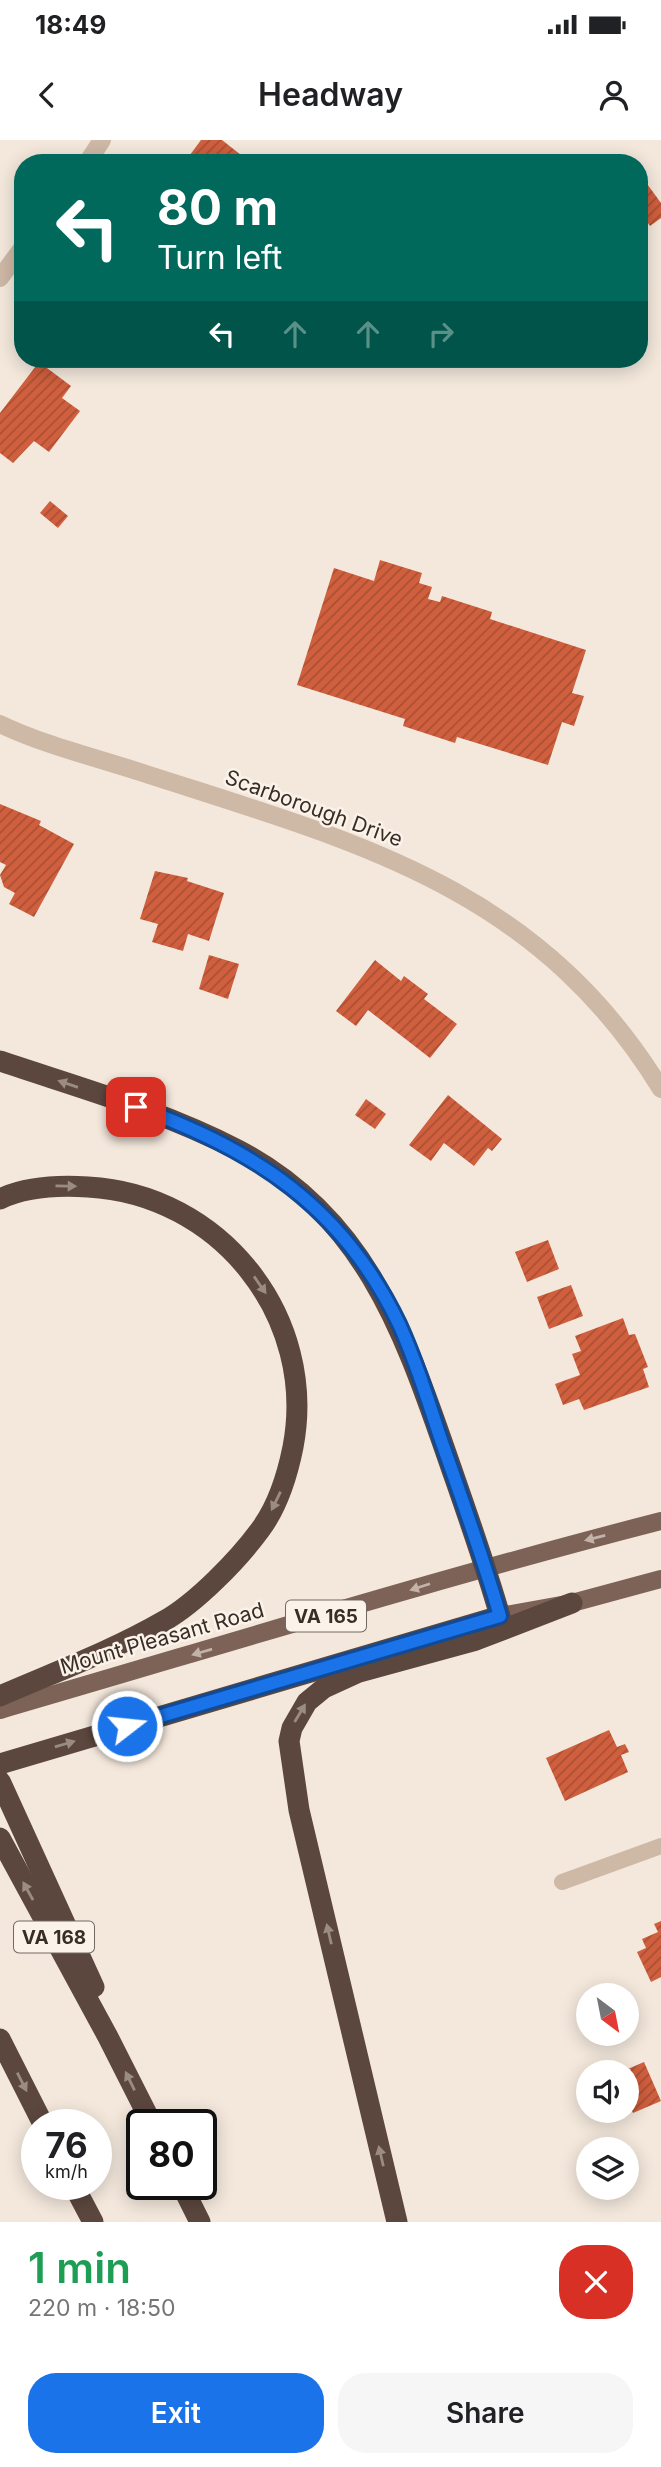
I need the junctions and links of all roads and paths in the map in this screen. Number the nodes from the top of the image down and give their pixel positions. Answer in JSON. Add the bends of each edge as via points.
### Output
{"nodes":[{"id":1,"x":14,"y":259,"type":"edge"},
{"id":2,"x":0,"y":278,"type":"edge"},
{"id":3,"x":0,"y":724,"type":"edge"},
{"id":4,"x":0,"y":1061,"type":"edge"},
{"id":5,"x":661,"y":1089,"type":"edge"},
{"id":6,"x":0,"y":1199,"type":"edge"},
{"id":7,"x":661,"y":1521,"type":"edge"},
{"id":8,"x":485,"y":1566,"type":"junction"},
{"id":9,"x":661,"y":1579,"type":"edge"},
{"id":10,"x":572,"y":1603,"type":"junction"},
{"id":11,"x":500,"y":1616,"type":"junction"},
{"id":12,"x":0,"y":1696,"type":"edge"},
{"id":13,"x":0,"y":1710,"type":"edge"},
{"id":14,"x":0,"y":1764,"type":"edge"},
{"id":15,"x":0,"y":1781,"type":"edge"},
{"id":16,"x":0,"y":1838,"type":"edge"},
{"id":17,"x":661,"y":1846,"type":"edge"},
{"id":18,"x":562,"y":1882,"type":"dead end"},
{"id":19,"x":108,"y":2036,"type":"junction"},
{"id":20,"x":0,"y":2039,"type":"edge"},
{"id":21,"x":35,"y":2109,"type":"edge"},
{"id":22,"x":144,"y":2109,"type":"edge"},
{"id":23,"x":81,"y":2200,"type":"edge"},
{"id":24,"x":189,"y":2200,"type":"edge"},
{"id":25,"x":93,"y":2222,"type":"edge"},
{"id":26,"x":200,"y":2222,"type":"edge"},
{"id":27,"x":397,"y":2222,"type":"edge"}],
"edges":[{"from":1,"to":2,"type":"street"},
{"from":3,"to":5,"type":"street","name":"Scarborough Drive","via":[[331,834],[447,885],[497,914],[595,1001]]},
{"from":8,"to":4,"type":"highway","one_way":true,"via":[[398,1323],[364,1262],[313,1204],[259,1163],[180,1122]]},
{"from":6,"to":12,"type":"highway","one_way":true,"via":[[49,1186],[110,1188],[194,1220],[227,1246],[263,1289],[282,1322],[297,1378],[297,1427],[278,1499],[230,1566],[166,1620]]},
{"from":7,"to":8,"type":"main road","name":"Mount Pleasant Road","number":"VA 165","one_way":true},
{"from":8,"to":11,"type":"highway"},
{"from":8,"to":13,"type":"main road","name":"Mount Pleasant Road","number":"VA 165","one_way":true},
{"from":9,"to":10,"type":"main road","number":"VA 165"},
{"from":10,"to":11,"type":"main road","number":"VA 165"},
{"from":27,"to":10,"type":"highway","one_way":true,"via":[[299,1810],[289,1741],[292,1728],[307,1702],[324,1688],[359,1672],[476,1640]]},
{"from":14,"to":11,"type":"highway","number":"VA 165","one_way":true},
{"from":15,"to":19,"type":"highway","via":[[91,1978]]},
{"from":19,"to":16,"type":"highway","number":"VA 168","one_way":true},
{"from":17,"to":18,"type":"lane"},
{"from":22,"to":19,"type":"highway","number":"VA 168","one_way":true},
{"from":20,"to":21,"type":"highway","one_way":true},
{"from":23,"to":25,"type":"highway"},
{"from":24,"to":26,"type":"highway"}]}
